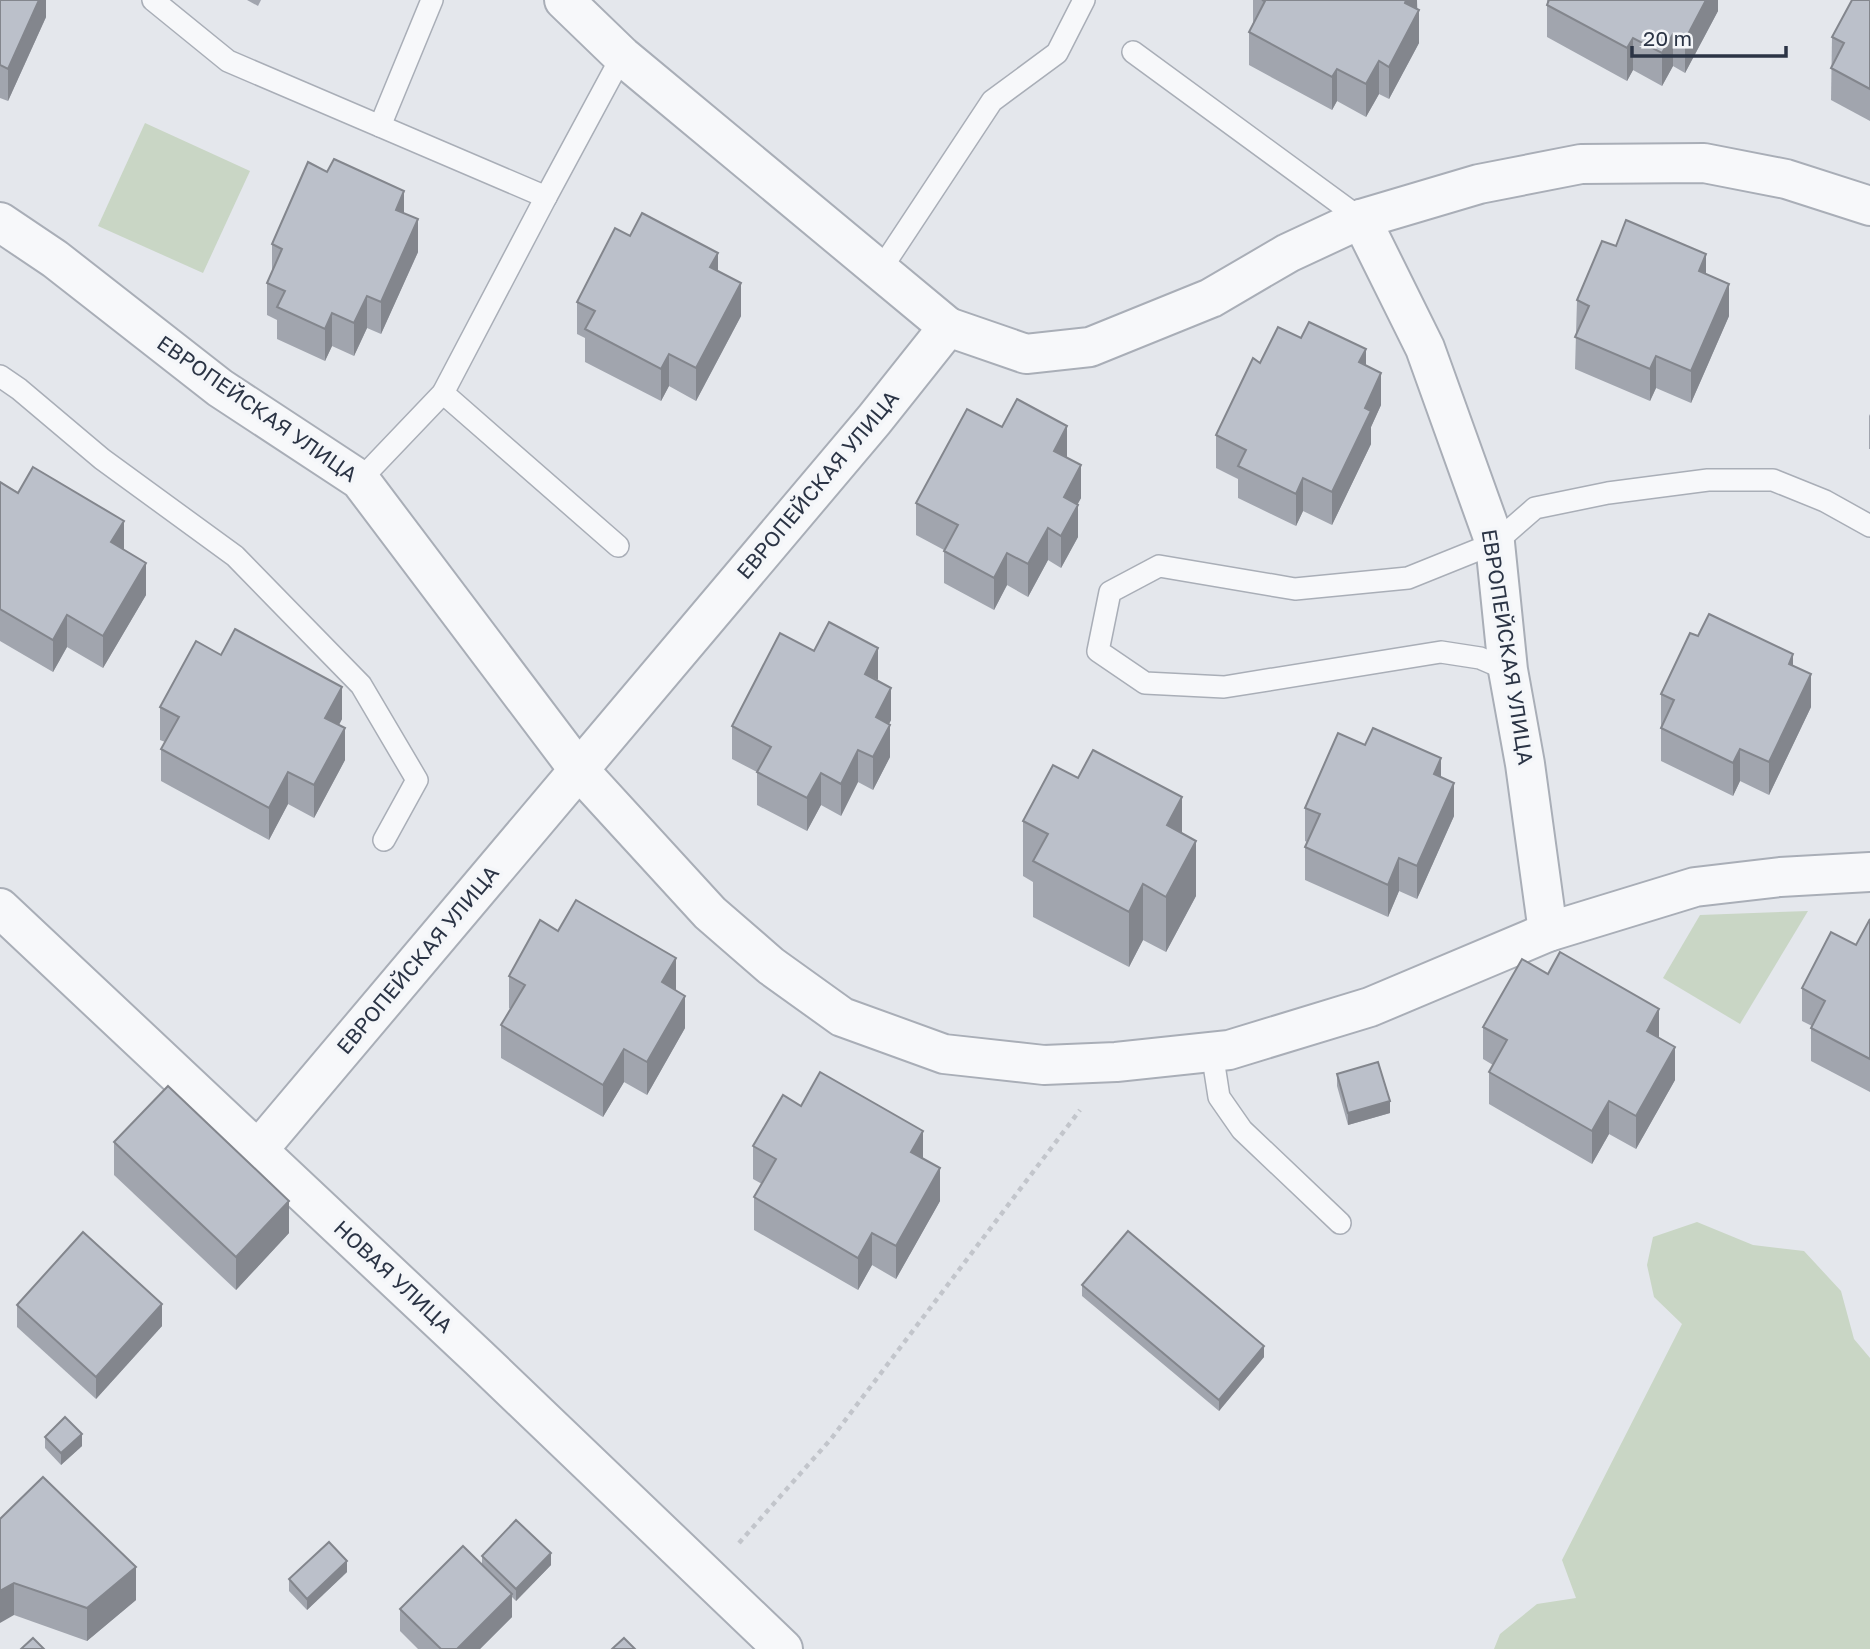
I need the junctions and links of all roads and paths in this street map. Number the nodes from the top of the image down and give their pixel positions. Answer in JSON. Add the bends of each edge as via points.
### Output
{"nodes":[{"id":1,"x":153,"y":0,"type":"edge"},
{"id":2,"x":432,"y":0,"type":"edge"},
{"id":3,"x":564,"y":0,"type":"edge"},
{"id":4,"x":1084,"y":0,"type":"edge"},
{"id":5,"x":1133,"y":52,"type":"dead end"},
{"id":6,"x":622,"y":56,"type":"junction"},
{"id":7,"x":380,"y":126,"type":"junction"},
{"id":8,"x":546,"y":197,"type":"junction"},
{"id":9,"x":1870,"y":206,"type":"edge"},
{"id":10,"x":1361,"y":219,"type":"junction"},
{"id":11,"x":0,"y":222,"type":"edge"},
{"id":12,"x":881,"y":270,"type":"junction"},
{"id":13,"x":948,"y":327,"type":"junction"},
{"id":14,"x":0,"y":376,"type":"edge"},
{"id":15,"x":443,"y":393,"type":"junction"},
{"id":16,"x":360,"y":480,"type":"junction"},
{"id":17,"x":1870,"y":526,"type":"edge"},
{"id":18,"x":1495,"y":543,"type":"junction"},
{"id":19,"x":618,"y":546,"type":"dead end"},
{"id":20,"x":1507,"y":670,"type":"junction"},
{"id":21,"x":578,"y":769,"type":"junction"},
{"id":22,"x":384,"y":839,"type":"dead end"},
{"id":23,"x":1870,"y":872,"type":"edge"},
{"id":24,"x":0,"y":908,"type":"edge"},
{"id":25,"x":1548,"y":932,"type":"junction"},
{"id":26,"x":1212,"y":1052,"type":"junction"},
{"id":27,"x":1116,"y":1062,"type":"junction"},
{"id":28,"x":258,"y":1150,"type":"junction"},
{"id":29,"x":1340,"y":1223,"type":"dead end"},
{"id":30,"x":709,"y":1577,"type":"junction"},
{"id":31,"x":783,"y":1649,"type":"edge"}],
"edges":[{"from":1,"to":7,"type":"lane","via":[[228,61]]},
{"from":2,"to":7,"type":"lane"},
{"from":3,"to":6,"type":"street"},
{"from":4,"to":12,"type":"lane","via":[[1057,53],[992,101]]},
{"from":5,"to":10,"type":"lane"},
{"from":6,"to":8,"type":"lane"},
{"from":6,"to":12,"type":"street"},
{"from":7,"to":8,"type":"lane"},
{"from":8,"to":15,"type":"lane"},
{"from":9,"to":10,"type":"street","via":[[1786,179],[1704,163],[1581,164],[1479,184]]},
{"from":10,"to":13,"type":"street","via":[[1288,253],[1211,298],[1090,347],[1026,354]]},
{"from":10,"to":18,"type":"street","name":"ЕВРОПЕЙСКАЯ УЛИЦА","via":[[1425,348]]},
{"from":11,"to":16,"type":"street","name":"ЕВРОПЕЙСКАЯ УЛИЦА","via":[[55,259],[220,388]]},
{"from":12,"to":13,"type":"street"},
{"from":13,"to":21,"type":"street","name":"ЕВРОПЕЙСКАЯ УЛИЦА"},
{"from":14,"to":22,"type":"lane","via":[[235,556],[361,685],[417,780]]},
{"from":15,"to":16,"type":"lane"},
{"from":15,"to":19,"type":"lane"},
{"from":16,"to":21,"type":"street","name":"ЕВРОПЕЙСКАЯ УЛИЦА"},
{"from":17,"to":18,"type":"lane","via":[[1773,480],[1708,480],[1535,508]]},
{"from":18,"to":20,"type":"street","name":"ЕВРОПЕЙСКАЯ УЛИЦА"},
{"from":18,"to":20,"type":"lane","via":[[1408,578],[1295,589],[1159,566],[1110,592],[1098,651],[1145,683],[1224,687],[1441,652],[1480,658]]},
{"from":20,"to":25,"type":"street","name":"ЕВРОПЕЙСКАЯ УЛИЦА"},
{"from":21,"to":27,"type":"street","name":"ЕВРОПЕЙСКАЯ УЛИЦА","via":[[709,914],[842,1017],[944,1054],[1044,1065]]},
{"from":21,"to":28,"type":"street","name":"ЕВРОПЕЙСКАЯ УЛИЦА"},
{"from":23,"to":25,"type":"street","name":"ЕВРОПЕЙСКАЯ УЛИЦА","via":[[1695,887]]},
{"from":24,"to":28,"type":"street","name":"НОВАЯ УЛИЦА"},
{"from":25,"to":26,"type":"street","name":"ЕВРОПЕЙСКАЯ УЛИЦА","via":[[1370,1007]]},
{"from":26,"to":27,"type":"street","name":"ЕВРОПЕЙСКАЯ УЛИЦА"},
{"from":26,"to":29,"type":"lane","via":[[1219,1097],[1242,1130]]},
{"from":27,"to":30,"type":"path","via":[[831,1439]]},
{"from":28,"to":30,"type":"street","name":"НОВАЯ УЛИЦА"},
{"from":30,"to":31,"type":"street","name":"НОВАЯ УЛИЦА"}]}
